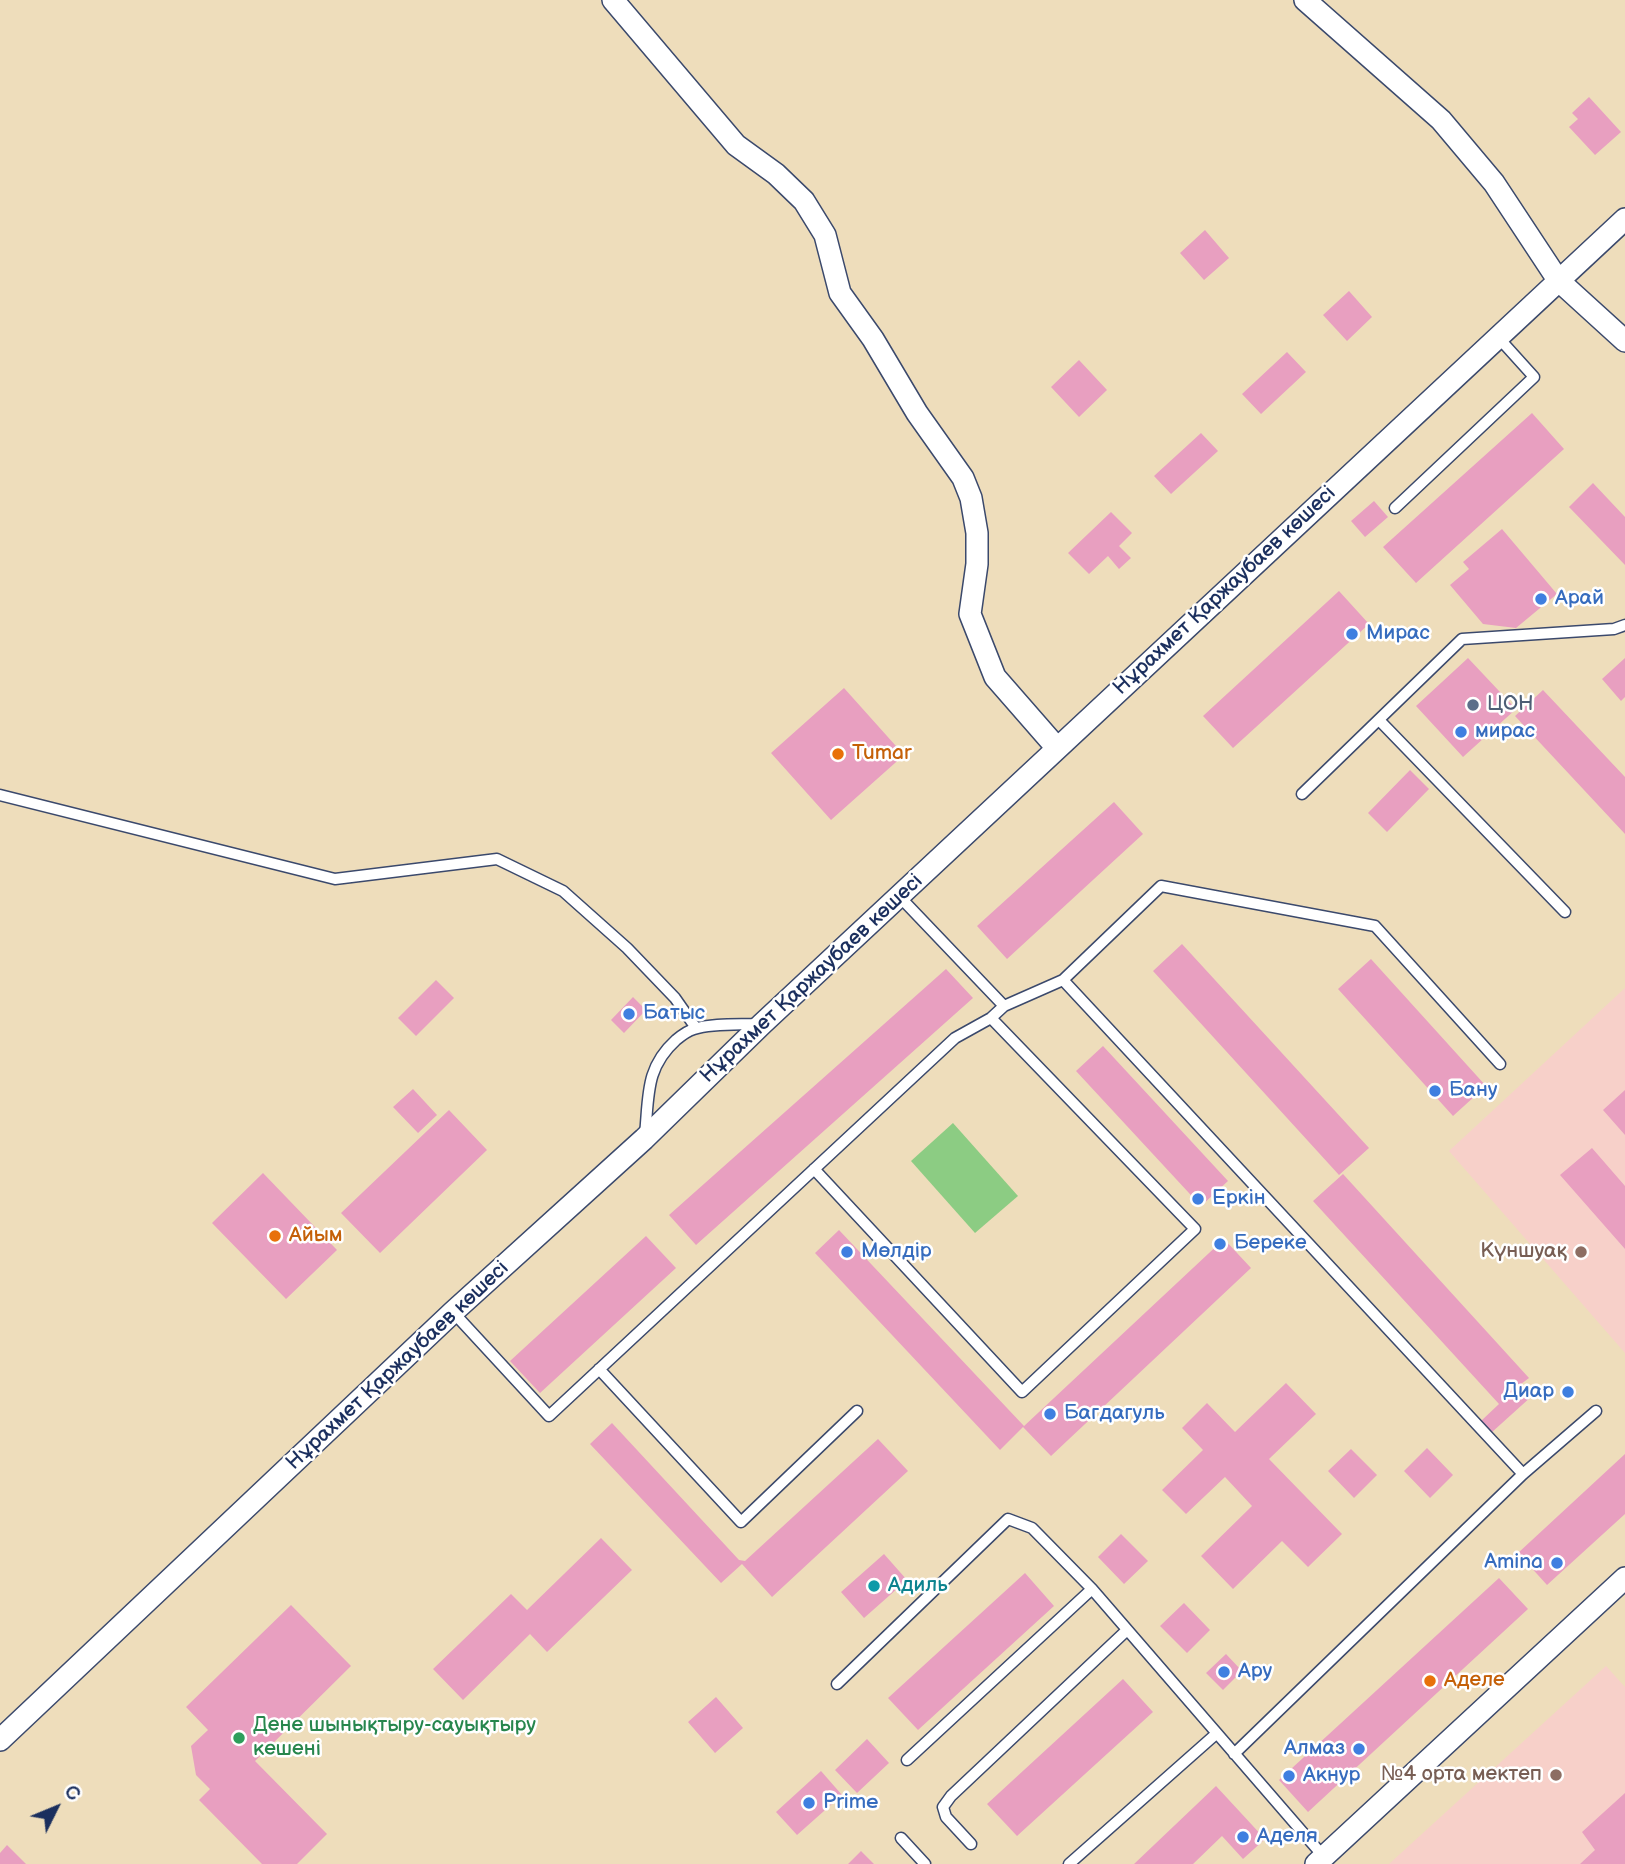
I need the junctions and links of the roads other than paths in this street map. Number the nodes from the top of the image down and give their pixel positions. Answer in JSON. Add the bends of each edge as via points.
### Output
{"nodes":[{"id":1,"x":613,"y":0,"type":"edge"},
{"id":2,"x":1305,"y":0,"type":"edge"},
{"id":3,"x":1625,"y":219,"type":"edge"},
{"id":4,"x":1558,"y":280,"type":"junction"},
{"id":5,"x":1497,"y":336,"type":"junction"},
{"id":6,"x":1625,"y":341,"type":"edge"},
{"id":7,"x":1395,"y":508,"type":"dead end"},
{"id":8,"x":1625,"y":625,"type":"edge"},
{"id":9,"x":1379,"y":720,"type":"junction"},
{"id":10,"x":1057,"y":748,"type":"junction"},
{"id":11,"x":1302,"y":794,"type":"dead end"},
{"id":12,"x":0,"y":795,"type":"edge"},
{"id":13,"x":899,"y":896,"type":"junction"},
{"id":14,"x":1565,"y":912,"type":"dead end"},
{"id":15,"x":1063,"y":980,"type":"junction"},
{"id":16,"x":1004,"y":1006,"type":"junction"},
{"id":17,"x":992,"y":1018,"type":"junction"},
{"id":18,"x":762,"y":1024,"type":"junction"},
{"id":19,"x":696,"y":1028,"type":"junction"},
{"id":20,"x":1500,"y":1064,"type":"dead end"},
{"id":21,"x":644,"y":1139,"type":"junction"},
{"id":22,"x":814,"y":1169,"type":"junction"},
{"id":23,"x":453,"y":1312,"type":"junction"},
{"id":24,"x":599,"y":1369,"type":"junction"},
{"id":25,"x":858,"y":1411,"type":"dead end"},
{"id":26,"x":1596,"y":1411,"type":"dead end"},
{"id":27,"x":1523,"y":1474,"type":"junction"},
{"id":28,"x":1625,"y":1578,"type":"edge"},
{"id":29,"x":1092,"y":1589,"type":"junction"},
{"id":30,"x":1126,"y":1631,"type":"junction"},
{"id":31,"x":837,"y":1684,"type":"dead end"},
{"id":32,"x":1216,"y":1734,"type":"junction"},
{"id":33,"x":0,"y":1740,"type":"edge"},
{"id":34,"x":1234,"y":1755,"type":"junction"},
{"id":35,"x":907,"y":1760,"type":"dead end"},
{"id":36,"x":901,"y":1838,"type":"dead end"},
{"id":37,"x":971,"y":1844,"type":"dead end"},
{"id":38,"x":1320,"y":1860,"type":"edge"},
{"id":39,"x":925,"y":1864,"type":"edge"},
{"id":40,"x":1069,"y":1864,"type":"edge"}],
"edges":[{"from":1,"to":10,"type":"street","via":[[736,145],[804,201],[825,235],[840,293],[971,498],[977,565],[970,614],[995,677]]},
{"from":2,"to":4,"type":"street","via":[[1441,120],[1494,183]]},
{"from":3,"to":4,"type":"street","name":"Нұрахмет Қаржаубаев көшесі"},
{"from":4,"to":5,"type":"street","name":"Нұрахмет Қаржаубаев көшесі"},
{"from":4,"to":6,"type":"street"},
{"from":5,"to":7,"type":"lane","via":[[1534,377]]},
{"from":5,"to":10,"type":"street","name":"Нұрахмет Қаржаубаев көшесі"},
{"from":8,"to":9,"type":"lane","via":[[1462,639]]},
{"from":9,"to":11,"type":"lane"},
{"from":9,"to":14,"type":"lane"},
{"from":10,"to":13,"type":"street","name":"Нұрахмет Қаржаубаев көшесі"},
{"from":12,"to":19,"type":"lane","via":[[335,879],[497,859],[563,891],[646,968]]},
{"from":13,"to":16,"type":"lane"},
{"from":13,"to":18,"type":"street","name":"Нұрахмет Қаржаубаев көшесі"},
{"from":15,"to":16,"type":"lane"},
{"from":15,"to":20,"type":"lane","via":[[1161,886],[1375,926]]},
{"from":15,"to":27,"type":"lane"},
{"from":16,"to":17,"type":"lane"},
{"from":17,"to":22,"type":"lane","via":[[955,1038]]},
{"from":17,"to":22,"type":"lane","via":[[1195,1228],[1023,1392]]},
{"from":18,"to":19,"type":"lane"},
{"from":18,"to":21,"type":"street","name":"Нұрахмет Қаржаубаев көшесі"},
{"from":19,"to":21,"type":"lane","via":[[684,1033],[656,1063]]},
{"from":21,"to":23,"type":"street","name":"Нұрахмет Қаржаубаев көшесі"},
{"from":22,"to":24,"type":"lane"},
{"from":23,"to":24,"type":"lane","via":[[549,1416]]},
{"from":23,"to":33,"type":"street","name":"Нұрахмет Қаржаубаев көшесі"},
{"from":24,"to":25,"type":"lane","via":[[741,1522]]},
{"from":26,"to":27,"type":"lane"},
{"from":27,"to":34,"type":"lane"},
{"from":28,"to":38,"type":"street"},
{"from":29,"to":30,"type":"lane"},
{"from":29,"to":31,"type":"lane","via":[[1032,1528],[1008,1519]]},
{"from":29,"to":35,"type":"lane"},
{"from":30,"to":32,"type":"lane"},
{"from":30,"to":37,"type":"lane","via":[[951,1796],[943,1807],[946,1817]]},
{"from":32,"to":34,"type":"lane"},
{"from":32,"to":40,"type":"lane"},
{"from":34,"to":38,"type":"lane"},
{"from":36,"to":39,"type":"lane"}]}
